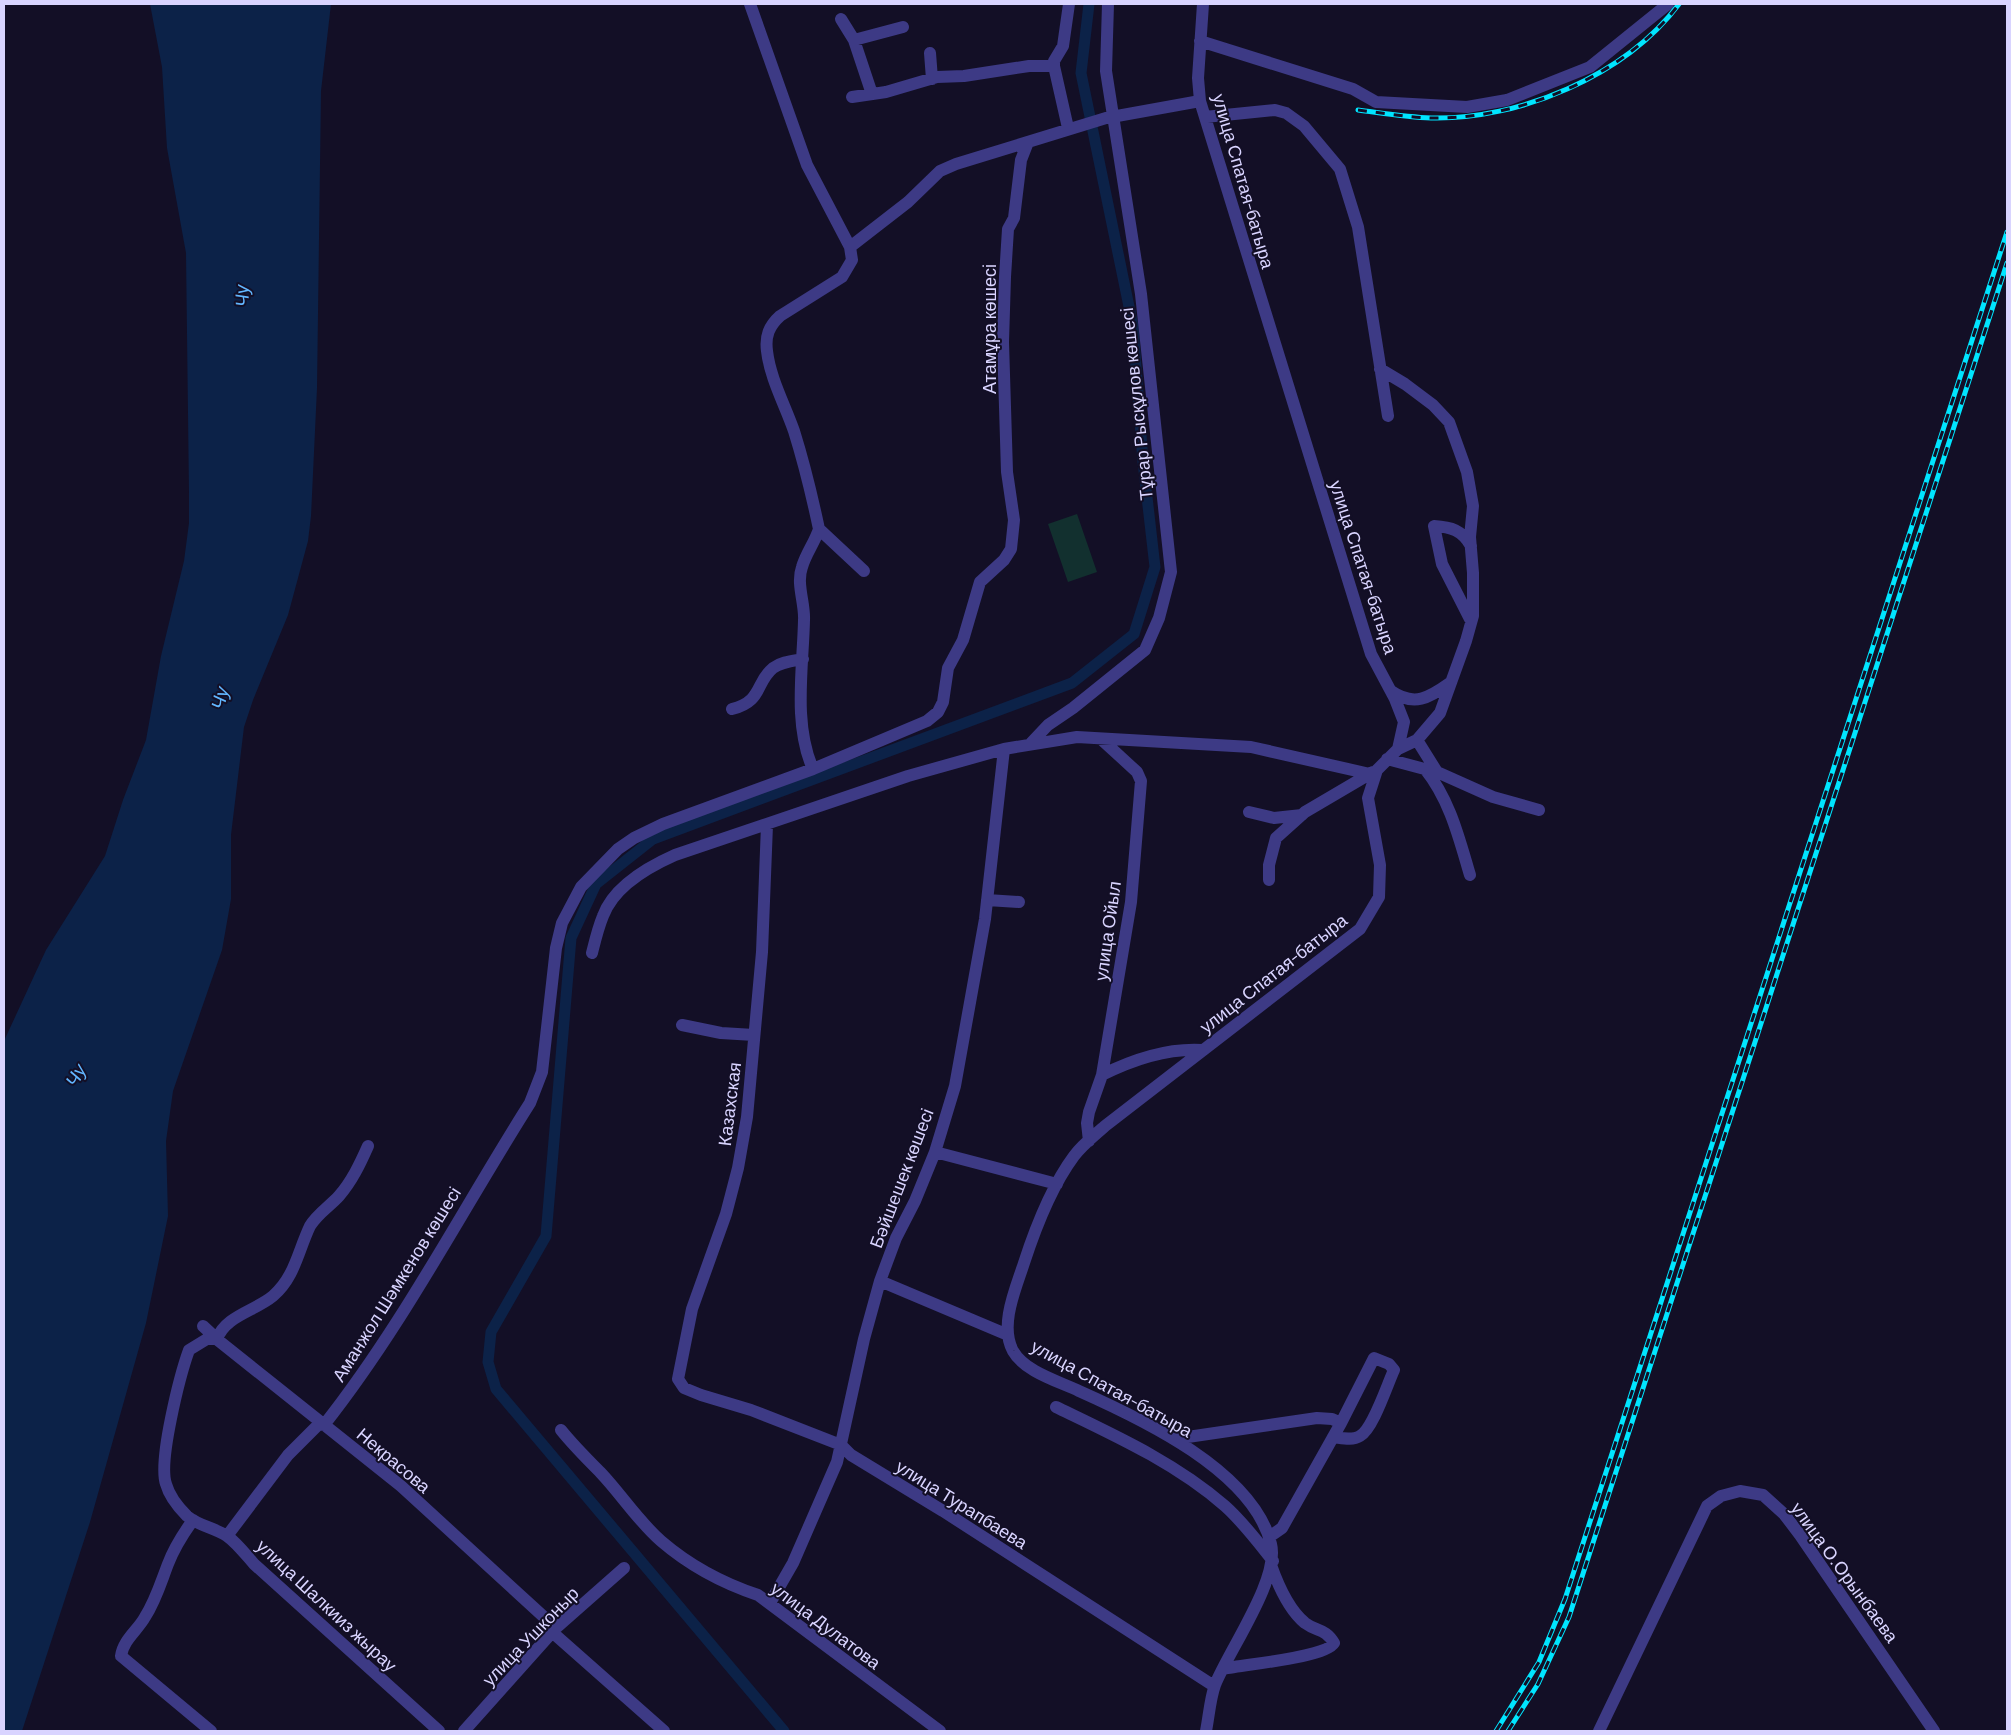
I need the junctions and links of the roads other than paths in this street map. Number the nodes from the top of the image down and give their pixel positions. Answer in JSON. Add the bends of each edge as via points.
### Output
{"nodes":[{"id":1,"x":750,"y":4,"type":"edge"},
{"id":2,"x":1069,"y":4,"type":"edge"},
{"id":3,"x":1108,"y":4,"type":"edge"},
{"id":4,"x":1203,"y":4,"type":"edge"},
{"id":5,"x":1668,"y":4,"type":"edge"},
{"id":6,"x":841,"y":19,"type":"dead end"},
{"id":7,"x":903,"y":27,"type":"dead end"},
{"id":8,"x":854,"y":40,"type":"junction"},
{"id":9,"x":1200,"y":41,"type":"junction"},
{"id":10,"x":930,"y":53,"type":"dead end"},
{"id":11,"x":1054,"y":66,"type":"junction"},
{"id":12,"x":932,"y":79,"type":"junction"},
{"id":13,"x":872,"y":94,"type":"junction"},
{"id":14,"x":852,"y":97,"type":"dead end"},
{"id":15,"x":1200,"y":101,"type":"junction"},
{"id":16,"x":1205,"y":117,"type":"junction"},
{"id":17,"x":1109,"y":118,"type":"junction"},
{"id":18,"x":1073,"y":127,"type":"junction"},
{"id":19,"x":1028,"y":142,"type":"junction"},
{"id":20,"x":850,"y":247,"type":"junction"},
{"id":21,"x":1380,"y":370,"type":"junction"},
{"id":22,"x":1388,"y":416,"type":"dead end"},
{"id":23,"x":819,"y":529,"type":"junction"},
{"id":24,"x":1471,"y":546,"type":"junction"},
{"id":25,"x":864,"y":571,"type":"dead end"},
{"id":26,"x":1471,"y":621,"type":"junction"},
{"id":27,"x":803,"y":659,"type":"junction"},
{"id":28,"x":1450,"y":683,"type":"junction"},
{"id":29,"x":1391,"y":691,"type":"junction"},
{"id":30,"x":732,"y":710,"type":"dead end"},
{"id":31,"x":1101,"y":739,"type":"junction"},
{"id":32,"x":1417,"y":740,"type":"junction"},
{"id":33,"x":1031,"y":743,"type":"junction"},
{"id":34,"x":1004,"y":749,"type":"junction"},
{"id":35,"x":1398,"y":750,"type":"junction"},
{"id":36,"x":1387,"y":759,"type":"junction"},
{"id":37,"x":812,"y":768,"type":"junction"},
{"id":38,"x":1431,"y":771,"type":"junction"},
{"id":39,"x":1373,"y":772,"type":"junction"},
{"id":40,"x":1539,"y":810,"type":"dead end"},
{"id":41,"x":1249,"y":812,"type":"dead end"},
{"id":42,"x":1302,"y":815,"type":"junction"},
{"id":43,"x":767,"y":825,"type":"junction"},
{"id":44,"x":1470,"y":875,"type":"dead end"},
{"id":45,"x":1269,"y":880,"type":"dead end"},
{"id":46,"x":987,"y":900,"type":"junction"},
{"id":47,"x":1018,"y":902,"type":"dead end"},
{"id":48,"x":592,"y":953,"type":"dead end"},
{"id":49,"x":682,"y":1024,"type":"dead end"},
{"id":50,"x":754,"y":1036,"type":"junction"},
{"id":51,"x":1202,"y":1050,"type":"junction"},
{"id":52,"x":1102,"y":1075,"type":"junction"},
{"id":53,"x":1089,"y":1141,"type":"junction"},
{"id":54,"x":368,"y":1146,"type":"dead end"},
{"id":55,"x":935,"y":1152,"type":"junction"},
{"id":56,"x":1057,"y":1184,"type":"junction"},
{"id":57,"x":880,"y":1280,"type":"junction"},
{"id":58,"x":203,"y":1326,"type":"dead end"},
{"id":59,"x":1008,"y":1335,"type":"junction"},
{"id":60,"x":217,"y":1339,"type":"junction"},
{"id":61,"x":678,"y":1379,"type":"joint"},
{"id":62,"x":1056,"y":1408,"type":"dead end"},
{"id":63,"x":322,"y":1423,"type":"junction"},
{"id":64,"x":1341,"y":1423,"type":"junction"},
{"id":65,"x":561,"y":1430,"type":"dead end"},
{"id":66,"x":1333,"y":1437,"type":"junction"},
{"id":67,"x":1174,"y":1439,"type":"junction"},
{"id":68,"x":840,"y":1445,"type":"junction"},
{"id":69,"x":1254,"y":1510,"type":"junction"},
{"id":70,"x":1235,"y":1516,"type":"junction"},
{"id":71,"x":189,"y":1517,"type":"junction"},
{"id":72,"x":228,"y":1536,"type":"junction"},
{"id":73,"x":1269,"y":1537,"type":"junction"},
{"id":74,"x":1272,"y":1563,"type":"junction"},
{"id":75,"x":624,"y":1568,"type":"dead end"},
{"id":76,"x":770,"y":1603,"type":"junction"},
{"id":77,"x":554,"y":1630,"type":"junction"},
{"id":78,"x":1223,"y":1669,"type":"junction"},
{"id":79,"x":1214,"y":1686,"type":"junction"},
{"id":80,"x":211,"y":1731,"type":"edge"},
{"id":81,"x":439,"y":1731,"type":"edge"},
{"id":82,"x":464,"y":1731,"type":"edge"},
{"id":83,"x":664,"y":1731,"type":"edge"},
{"id":84,"x":940,"y":1731,"type":"edge"},
{"id":85,"x":1206,"y":1731,"type":"edge"},
{"id":86,"x":1599,"y":1731,"type":"edge"},
{"id":87,"x":1934,"y":1731,"type":"edge"}],
"edges":[{"from":1,"to":20,"type":"street","via":[[807,165]]},
{"from":2,"to":11,"type":"street","via":[[1063,46]]},
{"from":3,"to":17,"type":"street","name":"Тұрар Рысқұлов көшесі","via":[[1106,71]]},
{"from":4,"to":9,"type":"street","name":"улица Спатая-батыра"},
{"from":5,"to":9,"type":"street","via":[[1590,67],[1507,100],[1467,107],[1376,102],[1353,89]]},
{"from":6,"to":8,"type":"street"},
{"from":7,"to":8,"type":"street"},
{"from":8,"to":13,"type":"street"},
{"from":9,"to":15,"type":"street","name":"улица Спатая-батыра"},
{"from":10,"to":12,"type":"street"},
{"from":11,"to":12,"type":"street","via":[[1029,66]]},
{"from":11,"to":18,"type":"street"},
{"from":12,"to":13,"type":"street"},
{"from":13,"to":14,"type":"street"},
{"from":15,"to":16,"type":"street","name":"улица Спатая-батыра"},
{"from":15,"to":17,"type":"street"},
{"from":16,"to":21,"type":"street","via":[[1275,110],[1286,113],[1304,126],[1340,169],[1358,228]]},
{"from":16,"to":29,"type":"street","name":"улица Спатая-батыра","via":[[1371,654]]},
{"from":17,"to":18,"type":"street"},
{"from":17,"to":33,"type":"street","name":"Тұрар Рысқұлов көшесі","via":[[1141,294],[1171,572],[1159,618],[1146,650],[1048,725]]},
{"from":18,"to":19,"type":"street"},
{"from":19,"to":20,"type":"street","via":[[940,171],[908,202]]},
{"from":19,"to":37,"type":"street","name":"Атамұра көшесі","via":[[1021,160],[1014,218],[1008,229],[1004,286],[1007,472],[1014,520],[1011,549],[980,582],[963,640],[948,668],[943,702],[938,712],[927,721]]},
{"from":20,"to":23,"type":"street","via":[[852,260],[842,277],[780,316],[767,334],[771,368],[794,432]]},
{"from":21,"to":22,"type":"street"},
{"from":21,"to":24,"type":"street","via":[[1433,405],[1449,422],[1467,472],[1473,506]]},
{"from":23,"to":25,"type":"street"},
{"from":23,"to":27,"type":"street","via":[[802,567],[800,580],[804,618]]},
{"from":24,"to":26,"type":"street","via":[[1474,573]]},
{"from":24,"to":26,"type":"street","via":[[1465,536],[1452,528],[1434,526],[1442,564]]},
{"from":26,"to":28,"type":"street"},
{"from":27,"to":30,"type":"street","via":[[780,663],[770,670],[757,694],[748,703]]},
{"from":27,"to":37,"type":"street","via":[[803,743]]},
{"from":28,"to":29,"type":"street","via":[[1436,694],[1417,700],[1402,699]]},
{"from":28,"to":32,"type":"street","via":[[1440,713]]},
{"from":29,"to":35,"type":"street","name":"улица Спатая-батыра","via":[[1404,722]]},
{"from":31,"to":33,"type":"street","via":[[1077,737]]},
{"from":31,"to":39,"type":"street","via":[[1251,747]]},
{"from":31,"to":52,"type":"street","name":"улица Ойыл","via":[[1137,772],[1141,781],[1131,902]]},
{"from":32,"to":35,"type":"street"},
{"from":32,"to":38,"type":"street"},
{"from":33,"to":34,"type":"street"},
{"from":34,"to":43,"type":"street","via":[[908,776]]},
{"from":34,"to":46,"type":"street","name":"Бәйшешек көшесі"},
{"from":35,"to":36,"type":"street","name":"улица Спатая-батыра"},
{"from":36,"to":38,"type":"street"},
{"from":36,"to":39,"type":"street","name":"улица Спатая-батыра"},
{"from":37,"to":63,"type":"street","name":"Аманжол Шәмкенов көшесі","via":[[634,838],[581,887],[562,923],[556,948],[542,1072],[530,1103],[354,1387]]},
{"from":38,"to":40,"type":"street","via":[[1493,797]]},
{"from":38,"to":44,"type":"street","via":[[1455,823]]},
{"from":39,"to":42,"type":"street"},
{"from":39,"to":51,"type":"street","name":"улица Спатая-батыра","via":[[1368,798],[1380,865],[1378,897],[1360,929]]},
{"from":41,"to":42,"type":"street","via":[[1274,818]]},
{"from":42,"to":45,"type":"street","via":[[1276,838]]},
{"from":43,"to":48,"type":"street","via":[[650,866],[608,904]]},
{"from":43,"to":50,"type":"street","name":"Казахская","via":[[762,952]]},
{"from":46,"to":47,"type":"street"},
{"from":46,"to":55,"type":"street","name":"Бәйшешек көшесі","via":[[954,1086]]},
{"from":49,"to":50,"type":"street"},
{"from":50,"to":61,"type":"street","name":"Казахская","via":[[747,1117],[738,1168],[726,1214],[692,1309]]},
{"from":51,"to":52,"type":"street","via":[[1182,1049],[1158,1054]]},
{"from":51,"to":53,"type":"street","name":"улица Спатая-батыра"},
{"from":52,"to":53,"type":"street","name":"улица Ойыл","via":[[1089,1112]]},
{"from":53,"to":56,"type":"street","name":"улица Спатая-батыра","via":[[1075,1154]]},
{"from":54,"to":60,"type":"street","via":[[350,1181],[311,1226],[285,1284],[272,1296],[227,1323]]},
{"from":55,"to":56,"type":"street"},
{"from":55,"to":57,"type":"street","name":"Бәйшешек көшесі"},
{"from":56,"to":59,"type":"street","name":"улица Спатая-батыра","via":[[1032,1239],[1012,1302]]},
{"from":57,"to":59,"type":"street"},
{"from":57,"to":68,"type":"street","name":"Бәйшешек көшесі"},
{"from":58,"to":60,"type":"street","name":"Некрасова"},
{"from":59,"to":67,"type":"street","name":"улица Спатая-батыра","via":[[1012,1350],[1021,1362]]},
{"from":60,"to":63,"type":"street","name":"Некрасова"},
{"from":60,"to":71,"type":"street","via":[[207,1339],[189,1350],[173,1410],[164,1472],[172,1497]]},
{"from":61,"to":68,"type":"street","name":"улица Турапбаева","via":[[684,1388],[752,1410]]},
{"from":62,"to":70,"type":"street","via":[[1138,1447],[1205,1489]]},
{"from":63,"to":72,"type":"street","name":"Аманжол Шәмкенов көшесі","via":[[288,1455]]},
{"from":63,"to":77,"type":"street","name":"Некрасова","via":[[401,1486]]},
{"from":64,"to":66,"type":"street"},
{"from":64,"to":66,"type":"street","via":[[1374,1358],[1389,1364],[1394,1370],[1370,1426],[1361,1436],[1348,1439]]},
{"from":64,"to":67,"type":"street","via":[[1317,1418]]},
{"from":65,"to":76,"type":"street","name":"улица Дулатова","via":[[660,1540],[694,1566]]},
{"from":66,"to":73,"type":"street","via":[[1282,1528]]},
{"from":67,"to":69,"type":"street","name":"улица Спатая-батыра","via":[[1216,1468],[1247,1498]]},
{"from":68,"to":76,"type":"street","name":"Бәйшешек көшесі","via":[[837,1462],[793,1563]]},
{"from":68,"to":79,"type":"street","name":"улица Турапбаева"},
{"from":69,"to":70,"type":"street"},
{"from":69,"to":73,"type":"street","name":"улица Спатая-батыра"},
{"from":70,"to":74,"type":"street"},
{"from":71,"to":72,"type":"street","name":"улица Шалкииз жырау"},
{"from":71,"to":80,"type":"street","via":[[160,1588],[145,1618],[122,1648],[121,1656]]},
{"from":72,"to":81,"type":"street","name":"улица Шалкииз жырау","via":[[304,1610]]},
{"from":73,"to":74,"type":"street","name":"улица Спатая-батыра"},
{"from":74,"to":78,"type":"street","name":"улица Спатая-батыра","via":[[1262,1591]]},
{"from":74,"to":78,"type":"street","via":[[1278,1584],[1294,1611],[1306,1624],[1328,1634],[1334,1643],[1331,1648],[1314,1654]]},
{"from":75,"to":77,"type":"street","name":"улица Ушконыр"},
{"from":76,"to":84,"type":"street","name":"улица Дулатова"},
{"from":77,"to":82,"type":"street","name":"улица Ушконыр"},
{"from":77,"to":83,"type":"street","name":"Некрасова"},
{"from":78,"to":79,"type":"street","name":"улица Спатая-батыра"},
{"from":79,"to":85,"type":"street","name":"улица Спатая-батыра"},
{"from":86,"to":87,"type":"street","name":"улица О.Орынбаева","via":[[1707,1506],[1721,1496],[1740,1491],[1763,1495],[1800,1534]]}]}
